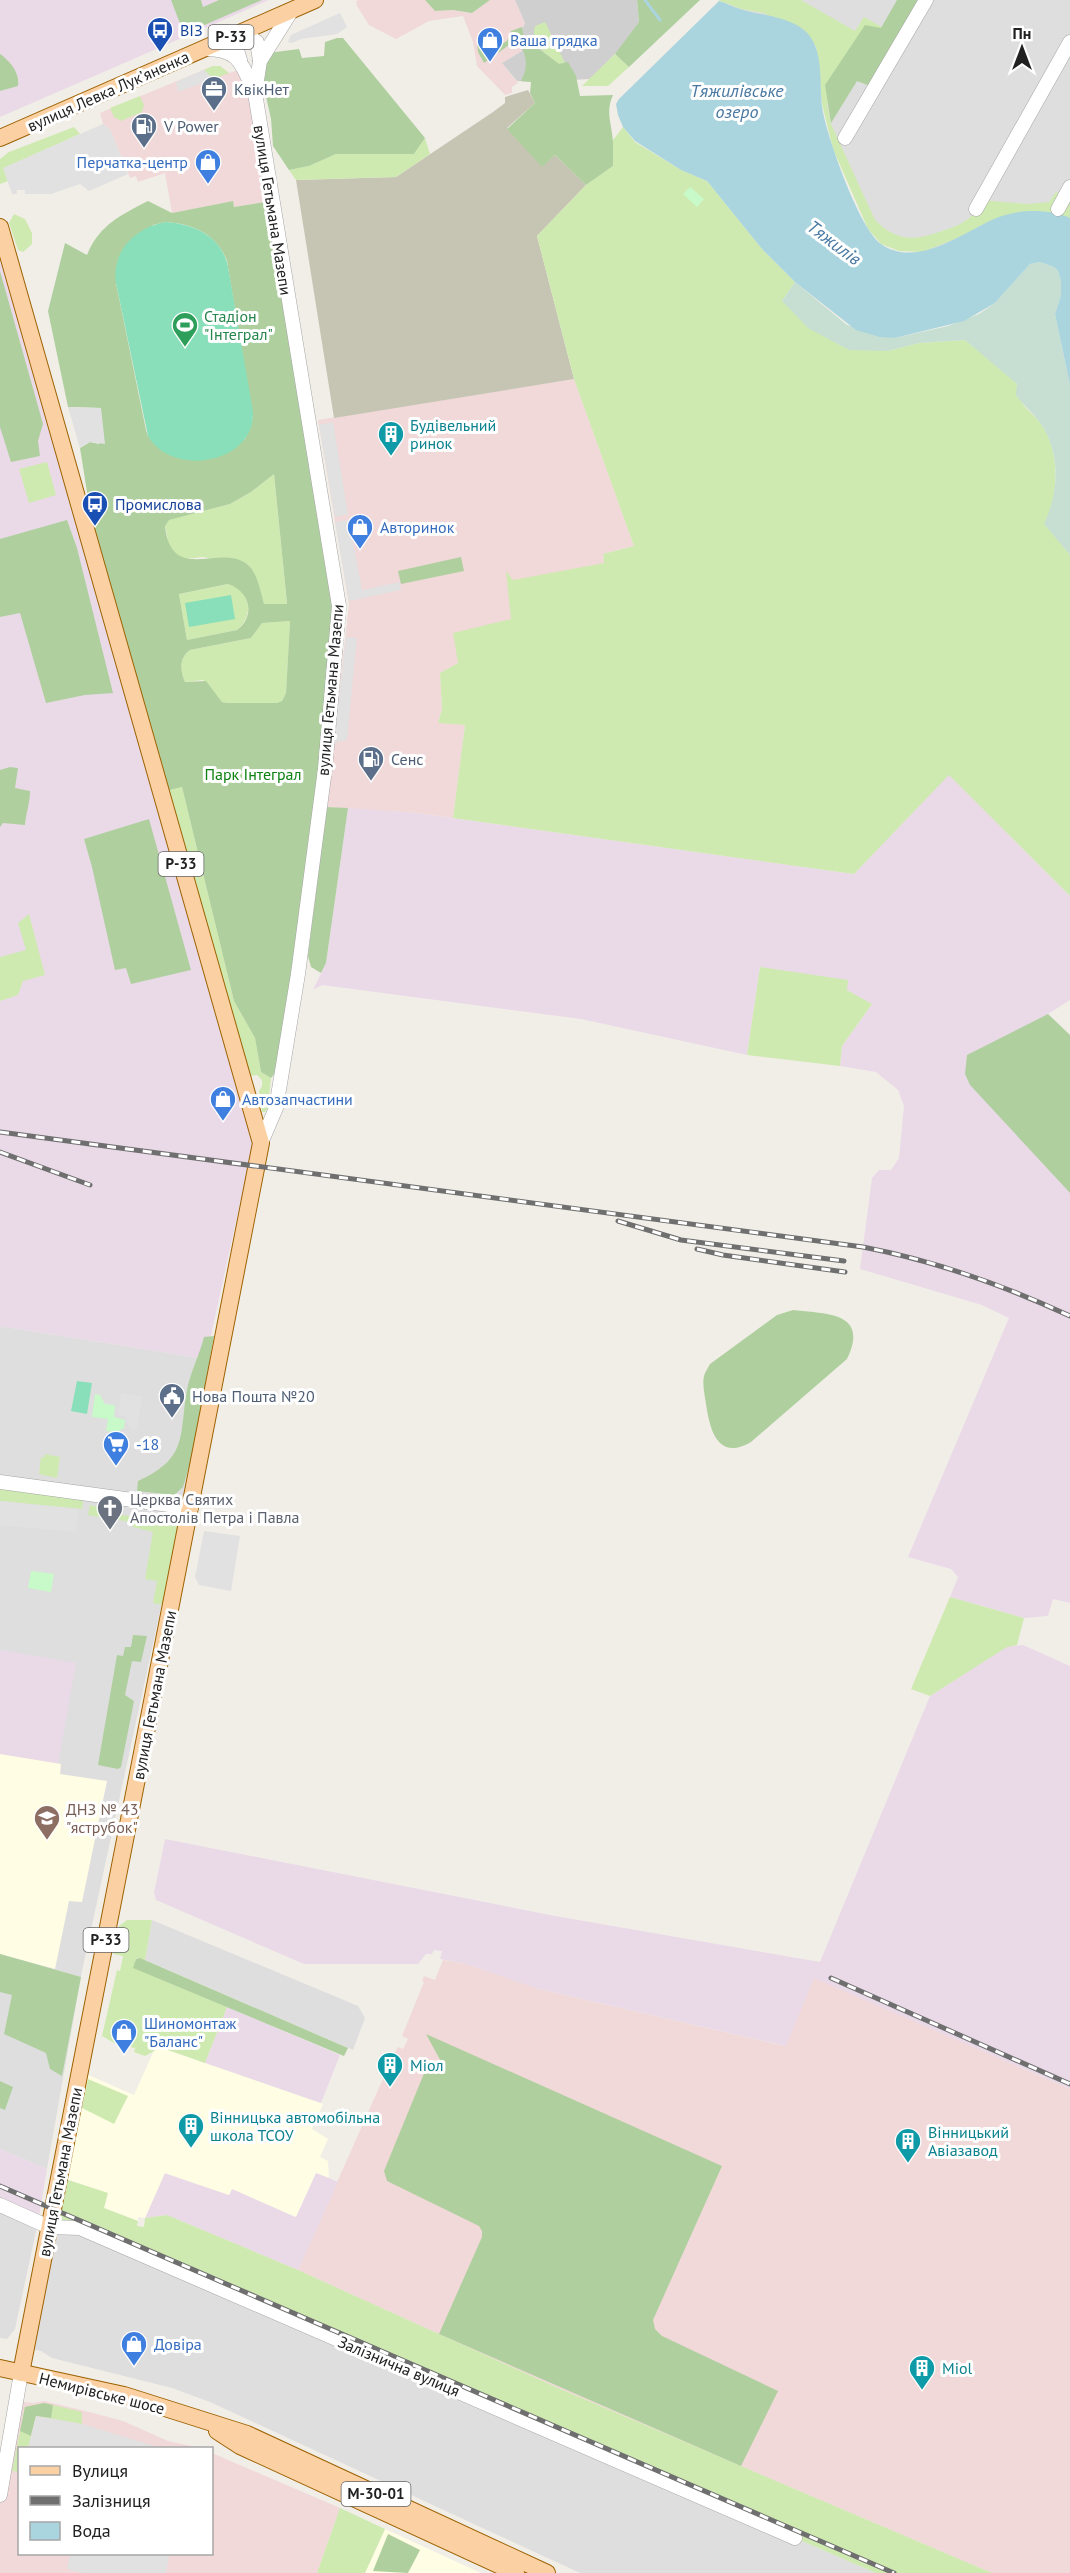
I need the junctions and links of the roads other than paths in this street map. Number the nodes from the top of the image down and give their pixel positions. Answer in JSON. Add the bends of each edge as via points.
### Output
{"nodes":[{"id":1,"x":315,"y":0,"type":"edge"},
{"id":2,"x":926,"y":0,"type":"edge"},
{"id":3,"x":292,"y":10,"type":"junction"},
{"id":4,"x":242,"y":32,"type":"junction"},
{"id":5,"x":1070,"y":42,"type":"edge"},
{"id":6,"x":203,"y":49,"type":"junction"},
{"id":7,"x":240,"y":60,"type":"junction"},
{"id":8,"x":260,"y":61,"type":"junction"},
{"id":9,"x":255,"y":93,"type":"junction"},
{"id":10,"x":0,"y":138,"type":"edge"},
{"id":11,"x":845,"y":138,"type":"dead end"},
{"id":12,"x":1070,"y":187,"type":"edge"},
{"id":13,"x":1058,"y":209,"type":"dead end"},
{"id":14,"x":976,"y":210,"type":"dead end"},
{"id":15,"x":0,"y":227,"type":"edge"},
{"id":16,"x":261,"y":1143,"type":"junction"},
{"id":17,"x":0,"y":1482,"type":"edge"},
{"id":18,"x":191,"y":1508,"type":"junction"},
{"id":19,"x":0,"y":2205,"type":"edge"},
{"id":20,"x":49,"y":2227,"type":"junction"},
{"id":21,"x":0,"y":2368,"type":"edge"},
{"id":22,"x":21,"y":2373,"type":"junction"},
{"id":23,"x":203,"y":2422,"type":"junction"},
{"id":24,"x":0,"y":2495,"type":"edge"},
{"id":25,"x":795,"y":2538,"type":"dead end"},
{"id":26,"x":516,"y":2573,"type":"edge"},
{"id":27,"x":547,"y":2573,"type":"edge"}],
"edges":[{"from":1,"to":3,"type":"main road","name":"вулиця Левка Лукʼяненка","number":"Р-33"},
{"from":2,"to":11,"type":"street"},
{"from":3,"to":4,"type":"main road","name":"вулиця Левка Лукʼяненка","number":"Р-33"},
{"from":3,"to":8,"type":"street"},
{"from":4,"to":6,"type":"main road","name":"вулиця Левка Лукʼяненка","number":"Р-33"},
{"from":4,"to":7,"type":"street","via":[[237,50]]},
{"from":4,"to":8,"type":"street","via":[[257,42]]},
{"from":5,"to":14,"type":"street"},
{"from":6,"to":7,"type":"street","via":[[224,50]]},
{"from":6,"to":10,"type":"main road","name":"вулиця Левка Лукʼяненка","number":"Р-33"},
{"from":7,"to":9,"type":"street"},
{"from":8,"to":9,"type":"street"},
{"from":9,"to":16,"type":"street","name":"вулиця Гетьмана Мазепи","via":[[339,606],[324,769],[298,974],[276,1108]]},
{"from":12,"to":13,"type":"street"},
{"from":15,"to":16,"type":"main road","name":"вулиця Гетьмана Мазепи","number":"Р-33"},
{"from":16,"to":18,"type":"main road","name":"вулиця Гетьмана Мазепи","number":"Р-33"},
{"from":17,"to":18,"type":"street"},
{"from":18,"to":20,"type":"main road","name":"вулиця Гетьмана Мазепи","number":"Р-33"},
{"from":19,"to":20,"type":"street","name":"Залізнична вулиця"},
{"from":20,"to":22,"type":"main road","name":"вулиця Гетьмана Мазепи","number":"Р-33"},
{"from":20,"to":25,"type":"street","name":"Залізнична вулиця","via":[[80,2229]]},
{"from":21,"to":22,"type":"main road","name":"Немирівське шосе"},
{"from":22,"to":23,"type":"main road","name":"Немирівське шосе","number":"М-30-01","via":[[124,2396]]},
{"from":22,"to":24,"type":"street","name":"вулиця Гетьмана Мазепи"},
{"from":23,"to":26,"type":"main road","name":"Немирівське шосе","number":"М-30-01","via":[[240,2446]]},
{"from":23,"to":27,"type":"main road","name":"Немирівське шосе","number":"М-30-01","via":[[247,2434]]}]}
